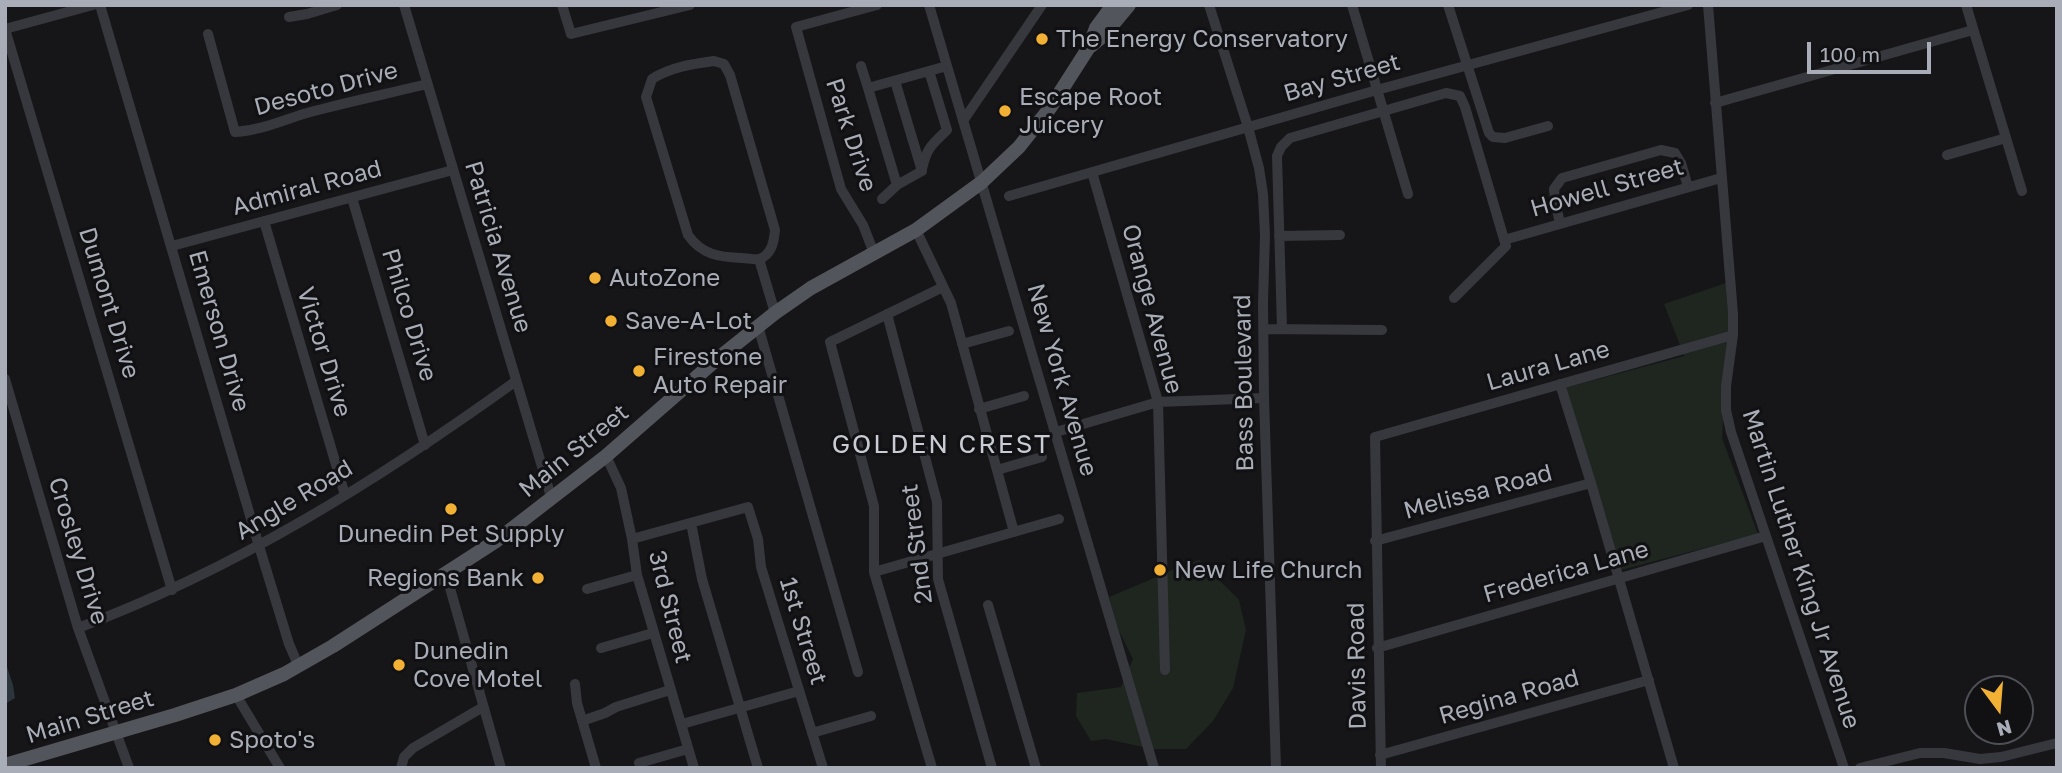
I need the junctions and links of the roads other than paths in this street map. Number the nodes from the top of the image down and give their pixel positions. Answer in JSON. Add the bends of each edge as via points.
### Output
{"nodes":[{"id":1,"x":93,"y":5,"type":"edge"},
{"id":2,"x":100,"y":5,"type":"edge"},
{"id":3,"x":337,"y":5,"type":"edge"},
{"id":4,"x":404,"y":5,"type":"edge"},
{"id":5,"x":562,"y":5,"type":"edge"},
{"id":6,"x":690,"y":5,"type":"edge"},
{"id":7,"x":877,"y":5,"type":"edge"},
{"id":8,"x":929,"y":5,"type":"edge"},
{"id":9,"x":1041,"y":5,"type":"edge"},
{"id":10,"x":1113,"y":5,"type":"edge"},
{"id":11,"x":1129,"y":5,"type":"edge"},
{"id":12,"x":1209,"y":5,"type":"edge"},
{"id":13,"x":1352,"y":5,"type":"edge"},
{"id":14,"x":1447,"y":5,"type":"edge"},
{"id":15,"x":1688,"y":5,"type":"edge"},
{"id":16,"x":1708,"y":5,"type":"edge"},
{"id":17,"x":1966,"y":5,"type":"edge"},
{"id":18,"x":289,"y":16,"type":"dead end"},
{"id":19,"x":5,"y":29,"type":"edge"},
{"id":20,"x":1973,"y":30,"type":"junction"},
{"id":21,"x":208,"y":34,"type":"dead end"},
{"id":22,"x":1089,"y":47,"type":"junction"},
{"id":23,"x":861,"y":65,"type":"dead end"},
{"id":24,"x":1466,"y":65,"type":"junction"},
{"id":25,"x":947,"y":66,"type":"junction"},
{"id":26,"x":929,"y":71,"type":"junction"},
{"id":27,"x":895,"y":81,"type":"junction"},
{"id":28,"x":427,"y":83,"type":"junction"},
{"id":29,"x":868,"y":88,"type":"junction"},
{"id":30,"x":1377,"y":90,"type":"junction"},
{"id":31,"x":1716,"y":103,"type":"junction"},
{"id":32,"x":1385,"y":110,"type":"junction"},
{"id":33,"x":963,"y":121,"type":"junction"},
{"id":34,"x":1548,"y":126,"type":"dead end"},
{"id":35,"x":1248,"y":127,"type":"junction"},
{"id":36,"x":2007,"y":138,"type":"junction"},
{"id":37,"x":1947,"y":155,"type":"dead end"},
{"id":38,"x":453,"y":170,"type":"junction"},
{"id":39,"x":922,"y":171,"type":"junction"},
{"id":40,"x":1092,"y":172,"type":"junction"},
{"id":41,"x":1721,"y":178,"type":"junction"},
{"id":42,"x":982,"y":183,"type":"junction"},
{"id":43,"x":897,"y":186,"type":"junction"},
{"id":44,"x":1689,"y":187,"type":"junction"},
{"id":45,"x":2022,"y":191,"type":"dead end"},
{"id":46,"x":1408,"y":194,"type":"dead end"},
{"id":47,"x":1009,"y":196,"type":"dead end"},
{"id":48,"x":352,"y":198,"type":"junction"},
{"id":49,"x":882,"y":199,"type":"dead end"},
{"id":50,"x":264,"y":221,"type":"junction"},
{"id":51,"x":1560,"y":223,"type":"junction"},
{"id":52,"x":916,"y":230,"type":"junction"},
{"id":53,"x":1340,"y":235,"type":"dead end"},
{"id":54,"x":1279,"y":236,"type":"junction"},
{"id":55,"x":1505,"y":243,"type":"junction"},
{"id":56,"x":172,"y":246,"type":"junction"},
{"id":57,"x":874,"y":253,"type":"junction"},
{"id":58,"x":759,"y":259,"type":"junction"},
{"id":59,"x":943,"y":287,"type":"junction"},
{"id":60,"x":1454,"y":298,"type":"dead end"},
{"id":61,"x":775,"y":313,"type":"junction"},
{"id":62,"x":887,"y":314,"type":"junction"},
{"id":63,"x":758,"y":326,"type":"junction"},
{"id":64,"x":1282,"y":328,"type":"junction"},
{"id":65,"x":1264,"y":329,"type":"junction"},
{"id":66,"x":1382,"y":330,"type":"dead end"},
{"id":67,"x":1009,"y":331,"type":"dead end"},
{"id":68,"x":1733,"y":335,"type":"junction"},
{"id":69,"x":962,"y":344,"type":"junction"},
{"id":70,"x":5,"y":379,"type":"edge"},
{"id":71,"x":516,"y":381,"type":"junction"},
{"id":72,"x":1560,"y":384,"type":"junction"},
{"id":73,"x":1024,"y":396,"type":"dead end"},
{"id":74,"x":1265,"y":398,"type":"junction"},
{"id":75,"x":1158,"y":402,"type":"junction"},
{"id":76,"x":979,"y":409,"type":"junction"},
{"id":77,"x":1056,"y":432,"type":"junction"},
{"id":78,"x":1375,"y":437,"type":"joint"},
{"id":79,"x":425,"y":445,"type":"junction"},
{"id":80,"x":606,"y":456,"type":"junction"},
{"id":81,"x":1042,"y":457,"type":"dead end"},
{"id":82,"x":997,"y":470,"type":"junction"},
{"id":83,"x":1591,"y":483,"type":"junction"},
{"id":84,"x":345,"y":495,"type":"junction"},
{"id":85,"x":552,"y":500,"type":"junction"},
{"id":86,"x":1059,"y":519,"type":"dead end"},
{"id":87,"x":691,"y":523,"type":"junction"},
{"id":88,"x":1014,"y":532,"type":"junction"},
{"id":89,"x":1766,"y":536,"type":"junction"},
{"id":90,"x":632,"y":539,"type":"junction"},
{"id":91,"x":1375,"y":541,"type":"junction"},
{"id":92,"x":259,"y":546,"type":"junction"},
{"id":93,"x":938,"y":553,"type":"junction"},
{"id":94,"x":874,"y":572,"type":"junction"},
{"id":95,"x":446,"y":574,"type":"junction"},
{"id":96,"x":636,"y":575,"type":"junction"},
{"id":97,"x":1619,"y":579,"type":"junction"},
{"id":98,"x":587,"y":589,"type":"dead end"},
{"id":99,"x":172,"y":590,"type":"junction"},
{"id":100,"x":988,"y":605,"type":"dead end"},
{"id":101,"x":78,"y":628,"type":"junction"},
{"id":102,"x":653,"y":633,"type":"junction"},
{"id":103,"x":601,"y":648,"type":"dead end"},
{"id":104,"x":1377,"y":648,"type":"junction"},
{"id":105,"x":299,"y":667,"type":"junction"},
{"id":106,"x":1166,"y":670,"type":"dead end"},
{"id":107,"x":858,"y":672,"type":"dead end"},
{"id":108,"x":1649,"y":680,"type":"junction"},
{"id":109,"x":575,"y":684,"type":"dead end"},
{"id":110,"x":670,"y":690,"type":"junction"},
{"id":111,"x":799,"y":691,"type":"junction"},
{"id":112,"x":236,"y":695,"type":"junction"},
{"id":113,"x":483,"y":707,"type":"junction"},
{"id":114,"x":740,"y":708,"type":"junction"},
{"id":115,"x":871,"y":716,"type":"dead end"},
{"id":116,"x":582,"y":721,"type":"junction"},
{"id":117,"x":682,"y":724,"type":"junction"},
{"id":118,"x":117,"y":733,"type":"junction"},
{"id":119,"x":812,"y":733,"type":"junction"},
{"id":120,"x":2057,"y":743,"type":"edge"},
{"id":121,"x":688,"y":748,"type":"junction"},
{"id":122,"x":1380,"y":755,"type":"junction"},
{"id":123,"x":1963,"y":756,"type":"junction"},
{"id":124,"x":639,"y":762,"type":"dead end"},
{"id":125,"x":5,"y":765,"type":"edge"},
{"id":126,"x":129,"y":768,"type":"edge"},
{"id":127,"x":280,"y":768,"type":"edge"},
{"id":128,"x":401,"y":768,"type":"edge"},
{"id":129,"x":501,"y":768,"type":"edge"},
{"id":130,"x":596,"y":768,"type":"edge"},
{"id":131,"x":694,"y":768,"type":"edge"},
{"id":132,"x":758,"y":768,"type":"edge"},
{"id":133,"x":822,"y":768,"type":"edge"},
{"id":134,"x":932,"y":768,"type":"edge"},
{"id":135,"x":992,"y":768,"type":"edge"},
{"id":136,"x":1036,"y":768,"type":"edge"},
{"id":137,"x":1154,"y":768,"type":"edge"},
{"id":138,"x":1276,"y":768,"type":"edge"},
{"id":139,"x":1381,"y":768,"type":"edge"},
{"id":140,"x":1674,"y":768,"type":"edge"},
{"id":141,"x":1844,"y":768,"type":"edge"},
{"id":142,"x":1860,"y":768,"type":"edge"},
{"id":143,"x":1961,"y":768,"type":"edge"}],
"edges":[{"from":1,"to":19,"type":"street"},
{"from":2,"to":56,"type":"street","name":"Emerson Drive"},
{"from":3,"to":18,"type":"street"},
{"from":4,"to":28,"type":"street","name":"Patricia Avenue"},
{"from":5,"to":6,"type":"street","via":[[571,34]]},
{"from":7,"to":57,"type":"street","name":"Park Drive","via":[[796,27],[841,189]]},
{"from":8,"to":25,"type":"street","name":"New York Avenue"},
{"from":9,"to":33,"type":"street"},
{"from":10,"to":22,"type":"main road","name":"Main Street"},
{"from":11,"to":22,"type":"main road","name":"Main Street"},
{"from":12,"to":35,"type":"street","name":"Bass Boulevard"},
{"from":13,"to":30,"type":"street"},
{"from":14,"to":24,"type":"street"},
{"from":15,"to":24,"type":"street","name":"Bay Street"},
{"from":16,"to":31,"type":"street","name":"Martin Luther King Jr Avenue"},
{"from":17,"to":20,"type":"street"},
{"from":19,"to":99,"type":"street","name":"Dumont Drive"},
{"from":20,"to":31,"type":"street"},
{"from":20,"to":36,"type":"street"},
{"from":21,"to":28,"type":"street","name":"Desoto Drive","via":[[235,132]]},
{"from":22,"to":42,"type":"main road","name":"Main Street","via":[[1025,140]]},
{"from":23,"to":29,"type":"street"},
{"from":24,"to":30,"type":"street","name":"Bay Street"},
{"from":24,"to":34,"type":"street","via":[[1493,137]]},
{"from":25,"to":26,"type":"street"},
{"from":25,"to":33,"type":"street","name":"New York Avenue"},
{"from":26,"to":27,"type":"street"},
{"from":26,"to":39,"type":"street","via":[[947,130],[932,142]]},
{"from":27,"to":29,"type":"street"},
{"from":27,"to":39,"type":"street"},
{"from":28,"to":38,"type":"street","name":"Patricia Avenue"},
{"from":29,"to":43,"type":"street"},
{"from":30,"to":32,"type":"street"},
{"from":30,"to":35,"type":"street","name":"Bay Street"},
{"from":31,"to":41,"type":"street","name":"Martin Luther King Jr Avenue"},
{"from":32,"to":46,"type":"street"},
{"from":32,"to":54,"type":"street","via":[[1290,138],[1280,147]]},
{"from":32,"to":55,"type":"street","via":[[1447,93],[1460,96]]},
{"from":33,"to":42,"type":"street","name":"New York Avenue"},
{"from":35,"to":40,"type":"street","name":"Bay Street"},
{"from":35,"to":65,"type":"street","name":"Bass Boulevard","via":[[1263,194]]},
{"from":36,"to":37,"type":"street"},
{"from":36,"to":45,"type":"street"},
{"from":38,"to":48,"type":"street","name":"Admiral Road"},
{"from":38,"to":71,"type":"street","name":"Patricia Avenue"},
{"from":39,"to":43,"type":"street"},
{"from":40,"to":47,"type":"street","name":"Bay Street"},
{"from":40,"to":75,"type":"street","name":"Orange Avenue"},
{"from":41,"to":44,"type":"street","name":"Howell Street"},
{"from":41,"to":68,"type":"street","name":"Martin Luther King Jr Avenue"},
{"from":42,"to":52,"type":"main road","name":"Main Street"},
{"from":42,"to":77,"type":"street","name":"New York Avenue"},
{"from":43,"to":49,"type":"street"},
{"from":44,"to":51,"type":"street","name":"Howell Street"},
{"from":44,"to":51,"type":"street","via":[[1675,153],[1661,150],[1562,178],[1554,189]]},
{"from":48,"to":50,"type":"street","name":"Admiral Road"},
{"from":48,"to":79,"type":"street","name":"Philco Drive"},
{"from":50,"to":56,"type":"street","name":"Admiral Road"},
{"from":50,"to":84,"type":"street","name":"Victor Drive"},
{"from":51,"to":55,"type":"street","name":"Howell Street"},
{"from":52,"to":57,"type":"main road","name":"Main Street"},
{"from":52,"to":59,"type":"street"},
{"from":53,"to":54,"type":"street"},
{"from":54,"to":64,"type":"street"},
{"from":55,"to":60,"type":"street"},
{"from":56,"to":92,"type":"street","name":"Emerson Drive"},
{"from":57,"to":61,"type":"main road","name":"Main Street"},
{"from":58,"to":58,"type":"street","via":[[773,245],[775,230],[730,75],[724,64],[714,61],[662,73],[652,79],[646,97],[688,235],[707,254]]},
{"from":58,"to":61,"type":"street"},
{"from":59,"to":62,"type":"street"},
{"from":59,"to":69,"type":"street"},
{"from":61,"to":63,"type":"main road","name":"Main Street"},
{"from":62,"to":93,"type":"street","name":"2nd Street","via":[[937,502]]},
{"from":62,"to":94,"type":"street","via":[[830,342],[874,506]]},
{"from":63,"to":80,"type":"main road","name":"Main Street"},
{"from":63,"to":107,"type":"street"},
{"from":64,"to":65,"type":"street"},
{"from":64,"to":66,"type":"street"},
{"from":65,"to":74,"type":"street","name":"Bass Boulevard"},
{"from":67,"to":69,"type":"street"},
{"from":68,"to":72,"type":"street","name":"Laura Lane"},
{"from":68,"to":89,"type":"street","name":"Martin Luther King Jr Avenue","via":[[1726,410]]},
{"from":69,"to":76,"type":"street"},
{"from":70,"to":101,"type":"street","name":"Crosley Drive"},
{"from":71,"to":79,"type":"street","name":"Angle Road"},
{"from":71,"to":85,"type":"street","name":"Patricia Avenue"},
{"from":72,"to":78,"type":"street","name":"Laura Lane"},
{"from":72,"to":83,"type":"street"},
{"from":73,"to":76,"type":"street"},
{"from":74,"to":75,"type":"street"},
{"from":74,"to":138,"type":"street","name":"Bass Boulevard"},
{"from":75,"to":77,"type":"street"},
{"from":75,"to":106,"type":"street","name":"Orange Avenue"},
{"from":76,"to":82,"type":"street"},
{"from":77,"to":137,"type":"street","name":"New York Avenue"},
{"from":78,"to":91,"type":"street","name":"Davis Road"},
{"from":79,"to":84,"type":"street","name":"Angle Road"},
{"from":80,"to":85,"type":"main road","name":"Main Street"},
{"from":80,"to":90,"type":"street","name":"3rd Street","via":[[621,488]]},
{"from":81,"to":82,"type":"street"},
{"from":82,"to":88,"type":"street"},
{"from":83,"to":91,"type":"street","name":"Melissa Road"},
{"from":83,"to":97,"type":"street"},
{"from":84,"to":92,"type":"street","name":"Angle Road"},
{"from":85,"to":95,"type":"main road","name":"Main Street"},
{"from":86,"to":88,"type":"street"},
{"from":87,"to":90,"type":"street"},
{"from":87,"to":111,"type":"street","name":"1st Street","via":[[748,507]]},
{"from":87,"to":114,"type":"street","via":[[702,579]]},
{"from":88,"to":93,"type":"street"},
{"from":89,"to":97,"type":"street","name":"Frederica Lane"},
{"from":89,"to":141,"type":"street","name":"Martin Luther King Jr Avenue"},
{"from":90,"to":96,"type":"street","name":"3rd Street"},
{"from":91,"to":104,"type":"street","name":"Davis Road"},
{"from":92,"to":99,"type":"street","name":"Angle Road"},
{"from":92,"to":105,"type":"street","name":"Emerson Drive"},
{"from":93,"to":94,"type":"street"},
{"from":93,"to":135,"type":"street","name":"2nd Street","via":[[944,605]]},
{"from":94,"to":134,"type":"street"},
{"from":95,"to":105,"type":"main road","name":"Main Street"},
{"from":95,"to":113,"type":"street"},
{"from":96,"to":98,"type":"street"},
{"from":96,"to":102,"type":"street","name":"3rd Street"},
{"from":97,"to":104,"type":"street","name":"Frederica Lane"},
{"from":97,"to":108,"type":"street"},
{"from":99,"to":101,"type":"street","name":"Angle Road"},
{"from":100,"to":136,"type":"street"},
{"from":101,"to":118,"type":"street","name":"Crosley Drive"},
{"from":102,"to":103,"type":"street"},
{"from":102,"to":110,"type":"street","name":"3rd Street"},
{"from":104,"to":122,"type":"street","name":"Davis Road"},
{"from":105,"to":112,"type":"main road","name":"Main Street"},
{"from":108,"to":122,"type":"street","name":"Regina Road"},
{"from":108,"to":140,"type":"street"},
{"from":109,"to":116,"type":"street"},
{"from":110,"to":116,"type":"street"},
{"from":110,"to":117,"type":"street","name":"3rd Street"},
{"from":111,"to":114,"type":"street"},
{"from":111,"to":119,"type":"street","name":"1st Street"},
{"from":112,"to":118,"type":"main road","name":"Main Street"},
{"from":112,"to":127,"type":"street"},
{"from":113,"to":128,"type":"street","via":[[413,748]]},
{"from":113,"to":129,"type":"street"},
{"from":114,"to":117,"type":"street"},
{"from":114,"to":132,"type":"street"},
{"from":115,"to":119,"type":"street"},
{"from":116,"to":130,"type":"street"},
{"from":117,"to":121,"type":"street","name":"3rd Street"},
{"from":118,"to":125,"type":"main road","name":"Main Street"},
{"from":118,"to":126,"type":"street","name":"Crosley Drive"},
{"from":119,"to":133,"type":"street","name":"1st Street"},
{"from":120,"to":123,"type":"street","via":[[2001,757]]},
{"from":121,"to":124,"type":"street"},
{"from":121,"to":131,"type":"street","name":"3rd Street"},
{"from":122,"to":139,"type":"street","name":"Davis Road"},
{"from":123,"to":142,"type":"street","via":[[1920,753]]},
{"from":123,"to":143,"type":"street"}]}
